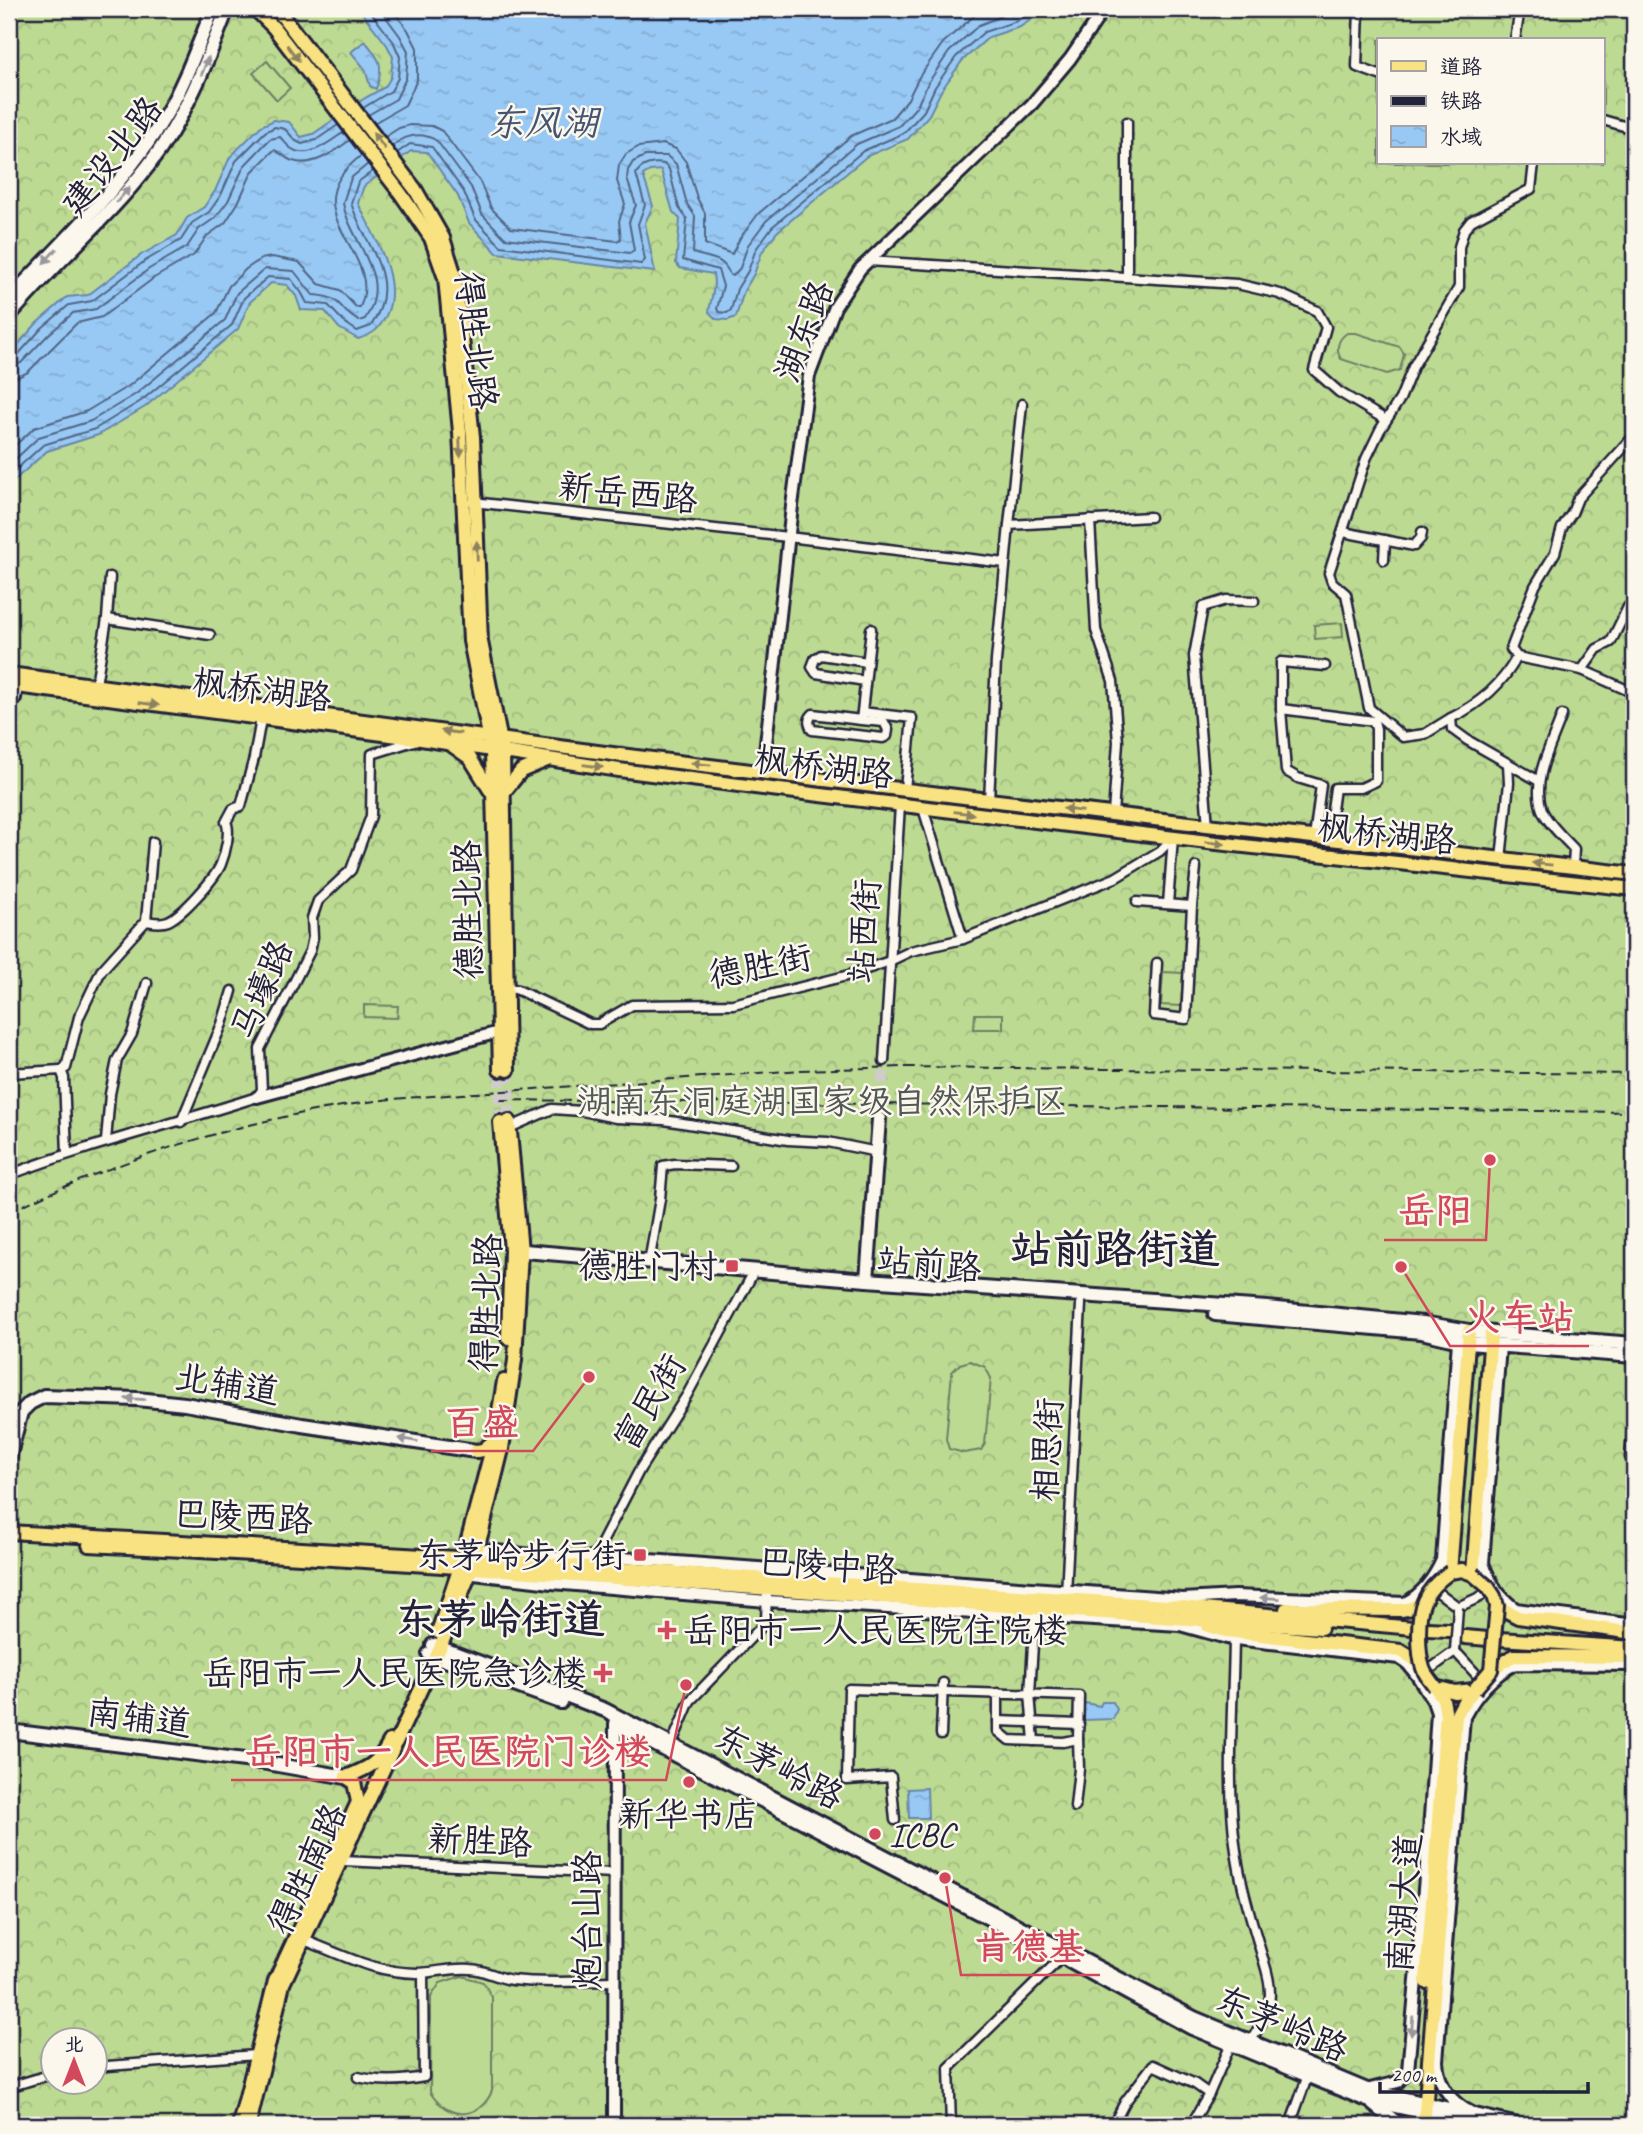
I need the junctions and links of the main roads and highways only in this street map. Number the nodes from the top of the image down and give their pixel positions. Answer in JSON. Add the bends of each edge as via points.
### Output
{"nodes":[{"id":1,"x":213,"y":9,"type":"edge"},
{"id":2,"x":228,"y":9,"type":"edge"},
{"id":3,"x":255,"y":9,"type":"edge"},
{"id":4,"x":277,"y":9,"type":"edge"},
{"id":5,"x":9,"y":299,"type":"edge"},
{"id":6,"x":9,"y":316,"type":"edge"},
{"id":7,"x":469,"y":501,"type":"junction"},
{"id":8,"x":11,"y":682,"type":"edge"},
{"id":9,"x":82,"y":689,"type":"junction"},
{"id":10,"x":9,"y":700,"type":"edge"},
{"id":11,"x":450,"y":744,"type":"junction"},
{"id":12,"x":496,"y":744,"type":"junction"},
{"id":13,"x":552,"y":760,"type":"junction"},
{"id":14,"x":498,"y":793,"type":"junction"},
{"id":15,"x":1634,"y":874,"type":"edge"},
{"id":16,"x":1634,"y":889,"type":"edge"},
{"id":17,"x":879,"y":1119,"type":"tunnel mouth"},
{"id":18,"x":506,"y":1124,"type":"tunnel mouth"},
{"id":19,"x":516,"y":1254,"type":"junction"},
{"id":20,"x":867,"y":1280,"type":"junction"},
{"id":21,"x":1465,"y":1339,"type":"junction"},
{"id":22,"x":1494,"y":1341,"type":"junction"},
{"id":23,"x":1634,"y":1344,"type":"edge"},
{"id":24,"x":1634,"y":1356,"type":"edge"},
{"id":25,"x":505,"y":1430,"type":"junction"},
{"id":26,"x":494,"y":1441,"type":"junction"},
{"id":27,"x":476,"y":1451,"type":"junction"},
{"id":28,"x":9,"y":1458,"type":"edge"},
{"id":29,"x":487,"y":1468,"type":"junction"},
{"id":30,"x":494,"y":1484,"type":"junction"},
{"id":31,"x":9,"y":1532,"type":"edge"},
{"id":32,"x":9,"y":1541,"type":"edge"},
{"id":33,"x":469,"y":1562,"type":"junction"},
{"id":34,"x":1450,"y":1572,"type":"junction"},
{"id":35,"x":1473,"y":1574,"type":"junction"},
{"id":36,"x":1423,"y":1601,"type":"junction"},
{"id":37,"x":1497,"y":1606,"type":"junction"},
{"id":38,"x":1180,"y":1613,"type":"junction"},
{"id":39,"x":1413,"y":1631,"type":"dead end"},
{"id":40,"x":1427,"y":1632,"type":"dead end"},
{"id":41,"x":1448,"y":1633,"type":"dead end"},
{"id":42,"x":1634,"y":1633,"type":"edge"},
{"id":43,"x":1465,"y":1634,"type":"dead end"},
{"id":44,"x":1494,"y":1636,"type":"junction"},
{"id":45,"x":1634,"y":1641,"type":"edge"},
{"id":46,"x":1634,"y":1647,"type":"edge"},
{"id":47,"x":435,"y":1651,"type":"junction"},
{"id":48,"x":1634,"y":1657,"type":"edge"},
{"id":49,"x":1428,"y":1668,"type":"junction"},
{"id":50,"x":1491,"y":1670,"type":"junction"},
{"id":51,"x":1435,"y":1687,"type":"junction"},
{"id":52,"x":1474,"y":1690,"type":"junction"},
{"id":53,"x":616,"y":1720,"type":"junction"},
{"id":54,"x":9,"y":1731,"type":"edge"},
{"id":55,"x":346,"y":1777,"type":"junction"},
{"id":56,"x":1439,"y":1879,"type":"junction"},
{"id":57,"x":1367,"y":2095,"type":"junction"},
{"id":58,"x":1422,"y":2110,"type":"edge"},
{"id":59,"x":1481,"y":2120,"type":"edge"},
{"id":60,"x":1459,"y":2123,"type":"edge"},
{"id":61,"x":240,"y":2125,"type":"edge"},
{"id":62,"x":249,"y":2125,"type":"edge"},
{"id":63,"x":1399,"y":2125,"type":"edge"},
{"id":64,"x":1416,"y":2125,"type":"edge"},
{"id":65,"x":1517,"y":2125,"type":"edge"}],
"edges":[{"from":1,"to":5,"type":"main road","one_way":true,"via":[[165,117],[116,183]]},
{"from":6,"to":2,"type":"main road","name":"建设北路","one_way":true,"via":[[148,166],[193,94]]},
{"from":3,"to":7,"type":"main road","name":"得胜北路","one_way":true,"via":[[431,238],[445,278]]},
{"from":7,"to":4,"type":"main road","name":"得胜北路","one_way":true,"via":[[474,437],[455,276],[443,238],[415,189]]},
{"from":7,"to":12,"type":"main road","name":"得胜北路","via":[[481,642]]},
{"from":8,"to":9,"type":"main road","name":"枫桥湖路"},
{"from":8,"to":10,"type":"main road","via":[[14,698]]},
{"from":9,"to":11,"type":"main road","name":"枫桥湖路","one_way":true},
{"from":12,"to":9,"type":"main road","name":"枫桥湖路","one_way":true,"via":[[96,684]]},
{"from":11,"to":12,"type":"main road","name":"枫桥湖路"},
{"from":11,"to":14,"type":"main road","via":[[470,758]]},
{"from":12,"to":13,"type":"main road","name":"枫桥湖路"},
{"from":12,"to":14,"type":"main road","name":"德胜北路"},
{"from":15,"to":12,"type":"main road","name":"枫桥湖路","one_way":true},
{"from":13,"to":14,"type":"main road","via":[[521,771]]},
{"from":13,"to":16,"type":"main road","name":"枫桥湖路","one_way":true,"via":[[1173,838]]},
{"from":14,"to":14,"type":"main road","name":"德胜北路","via":[[507,987],[504,1070],[499,1032]]},
{"from":17,"to":20,"type":"main road"},
{"from":18,"to":19,"type":"main road"},
{"from":19,"to":20,"type":"main road","name":"站前路"},
{"from":19,"to":21,"type":"main road","name":"站前路"},
{"from":19,"to":25,"type":"main road","name":"得胜北路","via":[[515,1360]]},
{"from":19,"to":26,"type":"main road"},
{"from":20,"to":21,"type":"main road","name":"站前路","via":[[1423,1323]]},
{"from":21,"to":22,"type":"main road","name":"站前路"},
{"from":21,"to":34,"type":"main road"},
{"from":22,"to":23,"type":"main road","name":"站前路"},
{"from":22,"to":24,"type":"main road","name":"站前路"},
{"from":22,"to":35,"type":"main road"},
{"from":25,"to":26,"type":"main road"},
{"from":25,"to":30,"type":"main road","name":"得胜北路"},
{"from":26,"to":27,"type":"main road"},
{"from":26,"to":29,"type":"main road","name":"得胜南路"},
{"from":27,"to":28,"type":"main road","name":"北辅道","one_way":true,"via":[[184,1404],[44,1396],[21,1412]]},
{"from":27,"to":29,"type":"main road"},
{"from":29,"to":30,"type":"main road"},
{"from":29,"to":33,"type":"main road","name":"得胜南路"},
{"from":30,"to":33,"type":"main road","name":"得胜北路"},
{"from":31,"to":33,"type":"main road","name":"巴陵西路"},
{"from":32,"to":33,"type":"main road","name":"巴陵西路"},
{"from":33,"to":38,"type":"main road","name":"巴陵中路","via":[[1066,1595]]},
{"from":33,"to":38,"type":"main road","name":"巴陵中路","via":[[767,1595],[1035,1613]]},
{"from":33,"to":47,"type":"main road","name":"得胜南路"},
{"from":34,"to":35,"type":"main road"},
{"from":34,"to":36,"type":"main road","bridge":true},
{"from":35,"to":37,"type":"main road","bridge":true,"via":[[1488,1587]]},
{"from":36,"to":38,"type":"main road","name":"巴陵中路","via":[[1401,1610]]},
{"from":36,"to":49,"type":"main road","bridge":true,"via":[[1420,1651]]},
{"from":37,"to":42,"type":"main road","via":[[1518,1617]]},
{"from":37,"to":50,"type":"main road","bridge":true},
{"from":38,"to":39,"type":"main road","name":"巴陵中路"},
{"from":38,"to":49,"type":"main road","name":"巴陵中路","via":[[1226,1631],[1401,1651]]},
{"from":40,"to":41,"type":"main road"},
{"from":43,"to":44,"type":"main road"},
{"from":44,"to":45,"type":"main road"},
{"from":44,"to":46,"type":"main road"},
{"from":47,"to":53,"type":"main road","name":"东茅岭路"},
{"from":47,"to":55,"type":"main road","name":"得胜南路","via":[[384,1754],[371,1767]]},
{"from":47,"to":62,"type":"main road","name":"得胜南路","via":[[283,1984]]},
{"from":48,"to":50,"type":"main road","via":[[1513,1656]]},
{"from":49,"to":51,"type":"main road","name":"巴陵中路","bridge":true},
{"from":50,"to":52,"type":"main road","bridge":true},
{"from":51,"to":52,"type":"main road"},
{"from":51,"to":56,"type":"main road","name":"南湖大道","via":[[1446,1715]]},
{"from":52,"to":56,"type":"main road","via":[[1456,1716]]},
{"from":53,"to":57,"type":"main road","name":"东茅岭路","via":[[672,1743],[1194,2018]]},
{"from":53,"to":57,"type":"main road","name":"东茅岭路","via":[[1192,2028]]},
{"from":54,"to":55,"type":"main road","name":"南辅道"},
{"from":55,"to":61,"type":"main road","via":[[354,1782],[358,1802],[275,1981]]},
{"from":56,"to":58,"type":"main road","name":"南湖大道"},
{"from":57,"to":58,"type":"main road","name":"东茅岭路"},
{"from":57,"to":63,"type":"main road"},
{"from":58,"to":59,"type":"main road","name":"东茅岭路"},
{"from":58,"to":60,"type":"main road","name":"东茅岭路"},
{"from":58,"to":64,"type":"main road","name":"南湖大道"},
{"from":59,"to":60,"type":"main road","name":"东茅岭路"},
{"from":59,"to":65,"type":"main road","name":"东茅岭路"}]}
